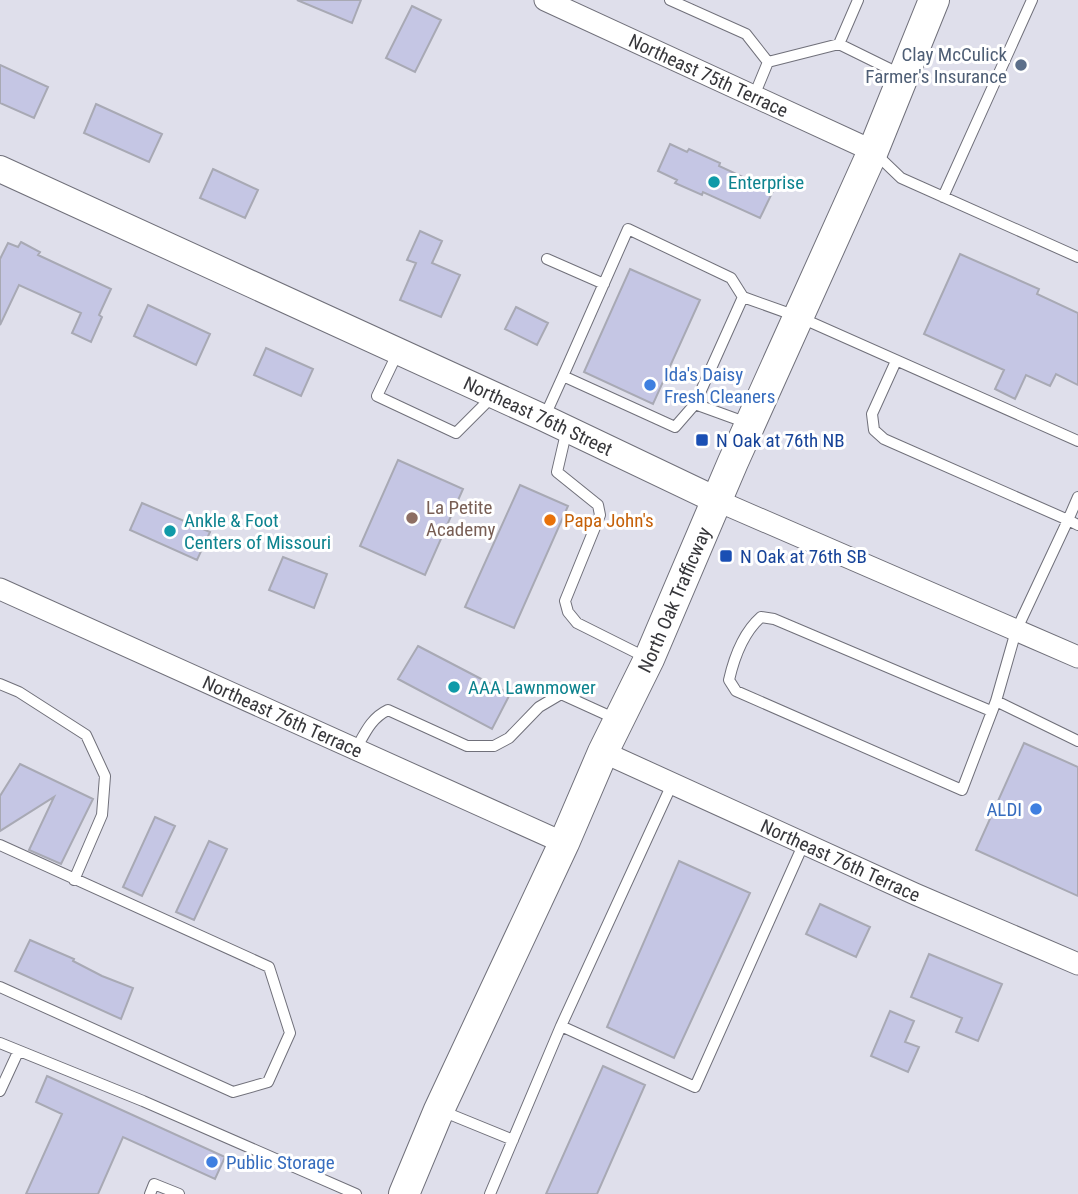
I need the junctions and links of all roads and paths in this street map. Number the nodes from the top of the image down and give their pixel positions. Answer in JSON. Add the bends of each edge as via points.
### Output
{"nodes":[{"id":1,"x":545,"y":0,"type":"edge"},
{"id":2,"x":670,"y":0,"type":"edge"},
{"id":3,"x":858,"y":0,"type":"edge"},
{"id":4,"x":934,"y":0,"type":"edge"},
{"id":5,"x":1032,"y":0,"type":"edge"},
{"id":6,"x":839,"y":44,"type":"junction"},
{"id":7,"x":768,"y":62,"type":"junction"},
{"id":8,"x":905,"y":76,"type":"junction"},
{"id":9,"x":754,"y":96,"type":"junction"},
{"id":10,"x":873,"y":150,"type":"junction"},
{"id":11,"x":0,"y":169,"type":"edge"},
{"id":12,"x":943,"y":197,"type":"junction"},
{"id":13,"x":1078,"y":257,"type":"edge"},
{"id":14,"x":547,"y":259,"type":"dead end"},
{"id":15,"x":604,"y":284,"type":"junction"},
{"id":16,"x":743,"y":297,"type":"junction"},
{"id":17,"x":799,"y":317,"type":"junction"},
{"id":18,"x":398,"y":352,"type":"junction"},
{"id":19,"x":896,"y":361,"type":"junction"},
{"id":20,"x":563,"y":376,"type":"junction"},
{"id":21,"x":493,"y":396,"type":"junction"},
{"id":22,"x":695,"y":404,"type":"junction"},
{"id":23,"x":556,"y":424,"type":"junction"},
{"id":24,"x":750,"y":424,"type":"junction"},
{"id":25,"x":1078,"y":441,"type":"edge"},
{"id":26,"x":1078,"y":497,"type":"edge"},
{"id":27,"x":718,"y":501,"type":"junction"},
{"id":28,"x":1073,"y":522,"type":"edge"},
{"id":29,"x":0,"y":589,"type":"edge"},
{"id":30,"x":1016,"y":631,"type":"junction"},
{"id":31,"x":1078,"y":657,"type":"edge"},
{"id":32,"x":649,"y":659,"type":"junction"},
{"id":33,"x":0,"y":684,"type":"edge"},
{"id":34,"x":993,"y":706,"type":"junction"},
{"id":35,"x":619,"y":720,"type":"junction"},
{"id":36,"x":1078,"y":741,"type":"edge"},
{"id":37,"x":356,"y":749,"type":"junction"},
{"id":38,"x":603,"y":752,"type":"junction"},
{"id":39,"x":673,"y":782,"type":"junction"},
{"id":40,"x":564,"y":843,"type":"junction"},
{"id":41,"x":804,"y":843,"type":"junction"},
{"id":42,"x":0,"y":845,"type":"edge"},
{"id":43,"x":74,"y":880,"type":"junction"},
{"id":44,"x":1078,"y":964,"type":"edge"},
{"id":45,"x":0,"y":987,"type":"edge"},
{"id":46,"x":561,"y":1026,"type":"junction"},
{"id":47,"x":0,"y":1043,"type":"edge"},
{"id":48,"x":18,"y":1052,"type":"junction"},
{"id":49,"x":0,"y":1091,"type":"edge"},
{"id":50,"x":439,"y":1110,"type":"junction"},
{"id":51,"x":513,"y":1140,"type":"junction"},
{"id":52,"x":150,"y":1194,"type":"edge"},
{"id":53,"x":178,"y":1194,"type":"edge"},
{"id":54,"x":356,"y":1194,"type":"edge"},
{"id":55,"x":404,"y":1194,"type":"edge"},
{"id":56,"x":490,"y":1194,"type":"edge"}],
"edges":[{"from":1,"to":9,"type":"street","name":"Northeast 75th Terrace"},
{"from":2,"to":7,"type":"lane","via":[[746,34]]},
{"from":3,"to":6,"type":"lane"},
{"from":4,"to":8,"type":"main road","name":"North Oak Trafficway"},
{"from":5,"to":12,"type":"lane"},
{"from":6,"to":7,"type":"lane"},
{"from":6,"to":8,"type":"lane"},
{"from":7,"to":9,"type":"lane"},
{"from":8,"to":10,"type":"main road","name":"North Oak Trafficway"},
{"from":9,"to":10,"type":"street","name":"Northeast 75th Terrace"},
{"from":10,"to":12,"type":"lane","via":[[901,178]]},
{"from":10,"to":17,"type":"main road","name":"North Oak Trafficway"},
{"from":11,"to":18,"type":"street","name":"Northeast 76th Street"},
{"from":12,"to":13,"type":"lane"},
{"from":14,"to":15,"type":"lane"},
{"from":15,"to":16,"type":"lane","via":[[628,229],[731,278]]},
{"from":15,"to":20,"type":"lane"},
{"from":16,"to":17,"type":"lane"},
{"from":16,"to":22,"type":"lane"},
{"from":17,"to":19,"type":"lane"},
{"from":17,"to":24,"type":"main road","name":"North Oak Trafficway"},
{"from":18,"to":21,"type":"street","name":"Northeast 76th Street"},
{"from":18,"to":21,"type":"lane","via":[[377,396],[456,433]]},
{"from":19,"to":25,"type":"lane"},
{"from":19,"to":28,"type":"lane","via":[[872,414],[874,430],[884,439]]},
{"from":20,"to":22,"type":"lane","via":[[675,427]]},
{"from":20,"to":23,"type":"lane"},
{"from":21,"to":23,"type":"street","name":"Northeast 76th Street"},
{"from":22,"to":24,"type":"lane"},
{"from":23,"to":27,"type":"street","name":"Northeast 76th Street"},
{"from":23,"to":32,"type":"lane","via":[[557,472],[598,505],[600,515],[565,601],[568,612],[577,623]]},
{"from":24,"to":27,"type":"main road","name":"North Oak Trafficway"},
{"from":26,"to":28,"type":"lane"},
{"from":27,"to":30,"type":"street","name":"Northeast 76th Street"},
{"from":27,"to":32,"type":"main road","name":"North Oak Trafficway"},
{"from":28,"to":30,"type":"lane"},
{"from":29,"to":37,"type":"street","name":"Northeast 76th Terrace"},
{"from":30,"to":31,"type":"street","name":"Northeast 76th Street"},
{"from":30,"to":34,"type":"lane"},
{"from":32,"to":35,"type":"main road","name":"North Oak Trafficway"},
{"from":33,"to":43,"type":"lane","via":[[86,735],[105,776],[102,815]]},
{"from":34,"to":34,"type":"lane","via":[[962,790],[736,691],[729,680],[752,625],[761,617]]},
{"from":34,"to":36,"type":"lane"},
{"from":35,"to":37,"type":"lane","via":[[561,694],[538,707],[509,738],[494,746],[467,746],[388,710],[370,724]]},
{"from":35,"to":38,"type":"main road","name":"North Oak Trafficway"},
{"from":37,"to":40,"type":"street","name":"Northeast 76th Terrace"},
{"from":38,"to":39,"type":"street","name":"Northeast 76th Terrace"},
{"from":38,"to":40,"type":"main road","name":"North Oak Trafficway"},
{"from":39,"to":41,"type":"street","name":"Northeast 76th Terrace"},
{"from":39,"to":46,"type":"lane"},
{"from":40,"to":50,"type":"main road","name":"North Oak Trafficway"},
{"from":41,"to":44,"type":"street","name":"Northeast 76th Terrace"},
{"from":41,"to":46,"type":"lane","via":[[695,1087]]},
{"from":42,"to":43,"type":"lane"},
{"from":43,"to":45,"type":"lane","via":[[268,967],[290,1033],[268,1082],[233,1092]]},
{"from":46,"to":51,"type":"lane"},
{"from":47,"to":48,"type":"lane"},
{"from":48,"to":49,"type":"lane"},
{"from":48,"to":54,"type":"lane"},
{"from":50,"to":51,"type":"lane"},
{"from":50,"to":55,"type":"main road","name":"North Oak Trafficway"},
{"from":51,"to":56,"type":"lane"},
{"from":52,"to":53,"type":"lane","via":[[155,1184]]}]}
